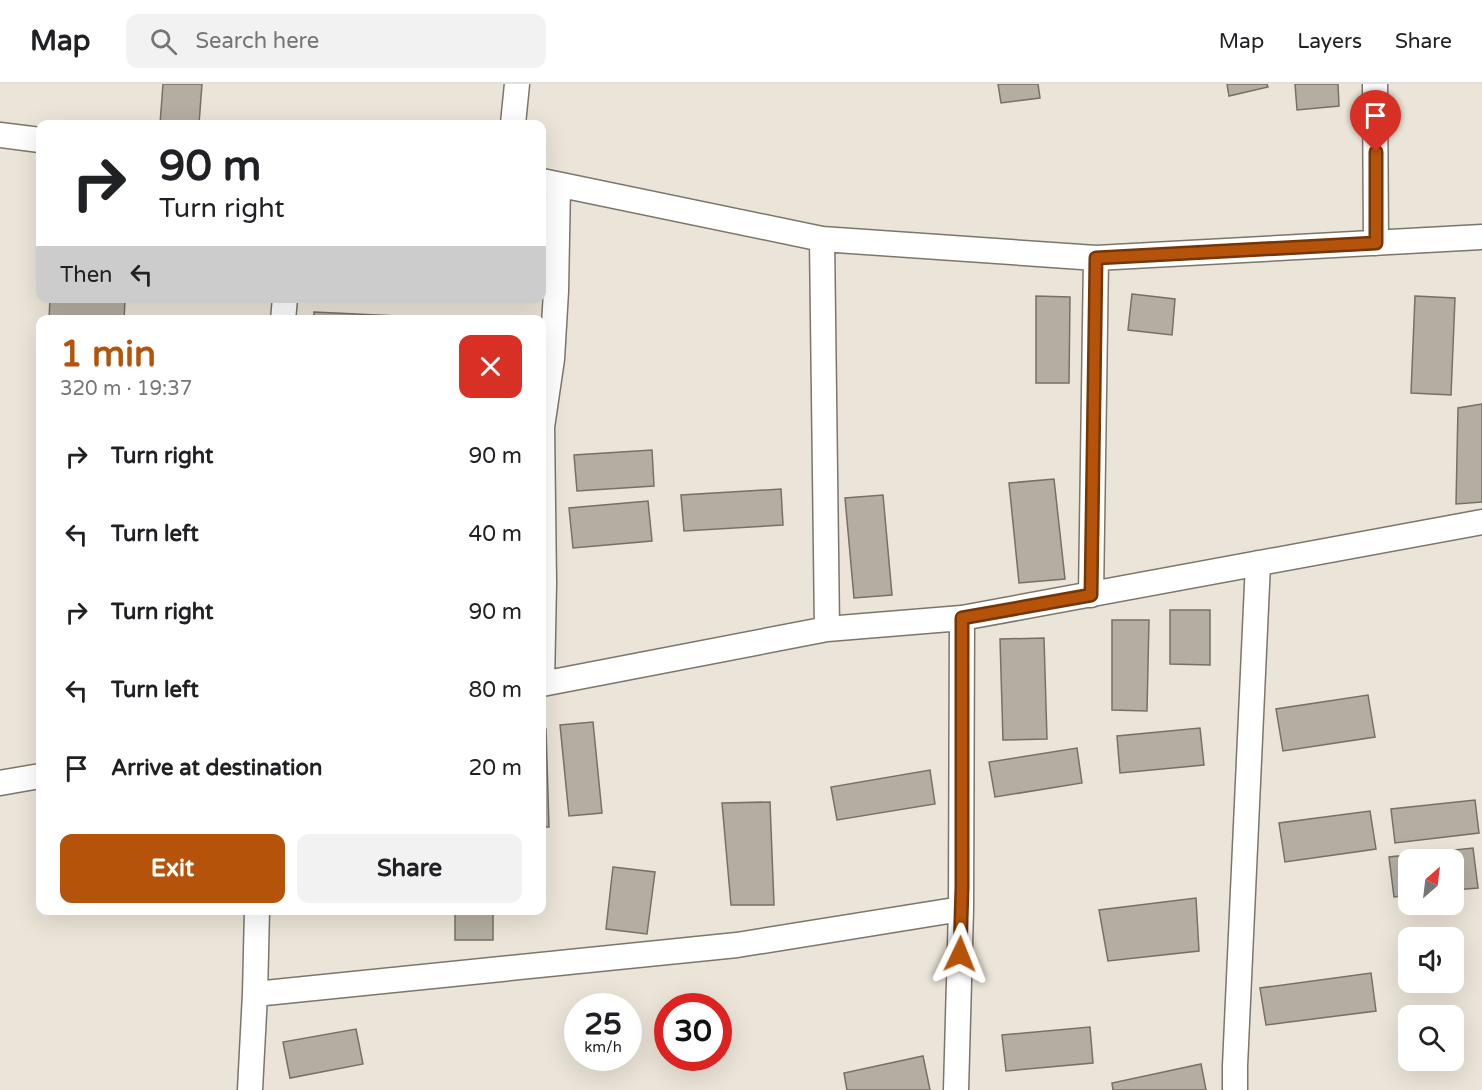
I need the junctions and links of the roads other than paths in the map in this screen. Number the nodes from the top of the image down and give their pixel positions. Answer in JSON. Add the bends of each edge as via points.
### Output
{"nodes":[{"id":1,"x":517,"y":84,"type":"edge"},
{"id":2,"x":1375,"y":84,"type":"edge"},
{"id":3,"x":513,"y":120,"type":"edge"},
{"id":4,"x":0,"y":135,"type":"edge"},
{"id":5,"x":36,"y":140,"type":"edge"},
{"id":6,"x":550,"y":183,"type":"edge"},
{"id":7,"x":1482,"y":237,"type":"edge"},
{"id":8,"x":822,"y":239,"type":"junction"},
{"id":9,"x":1376,"y":243,"type":"junction"},
{"id":10,"x":1096,"y":258,"type":"junction"},
{"id":11,"x":546,"y":400,"type":"edge"},
{"id":12,"x":1482,"y":522,"type":"edge"},
{"id":13,"x":1258,"y":563,"type":"junction"},
{"id":14,"x":1091,"y":595,"type":"junction"},
{"id":15,"x":962,"y":618,"type":"junction"},
{"id":16,"x":826,"y":629,"type":"junction"},
{"id":17,"x":546,"y":683,"type":"edge"},
{"id":18,"x":36,"y":777,"type":"edge"},
{"id":19,"x":0,"y":783,"type":"edge"},
{"id":20,"x":961,"y":909,"type":"junction"},
{"id":21,"x":257,"y":915,"type":"edge"},
{"id":22,"x":255,"y":994,"type":"junction"},
{"id":23,"x":249,"y":1090,"type":"edge"},
{"id":24,"x":956,"y":1090,"type":"edge"},
{"id":25,"x":1235,"y":1090,"type":"edge"}],
"edges":[{"from":1,"to":3,"type":"street"},
{"from":2,"to":9,"type":"street"},
{"from":4,"to":5,"type":"street"},
{"from":6,"to":8,"type":"street"},
{"from":6,"to":11,"type":"street","via":[[556,291]]},
{"from":7,"to":9,"type":"street"},
{"from":8,"to":10,"type":"street"},
{"from":8,"to":16,"type":"street"},
{"from":9,"to":10,"type":"street"},
{"from":10,"to":14,"type":"street"},
{"from":12,"to":13,"type":"street"},
{"from":13,"to":14,"type":"street"},
{"from":13,"to":25,"type":"street"},
{"from":14,"to":15,"type":"street"},
{"from":15,"to":16,"type":"street"},
{"from":15,"to":20,"type":"street"},
{"from":16,"to":17,"type":"street"},
{"from":18,"to":19,"type":"street"},
{"from":20,"to":22,"type":"street","via":[[737,945]]},
{"from":20,"to":24,"type":"street"},
{"from":21,"to":22,"type":"street"},
{"from":22,"to":23,"type":"street"}]}
